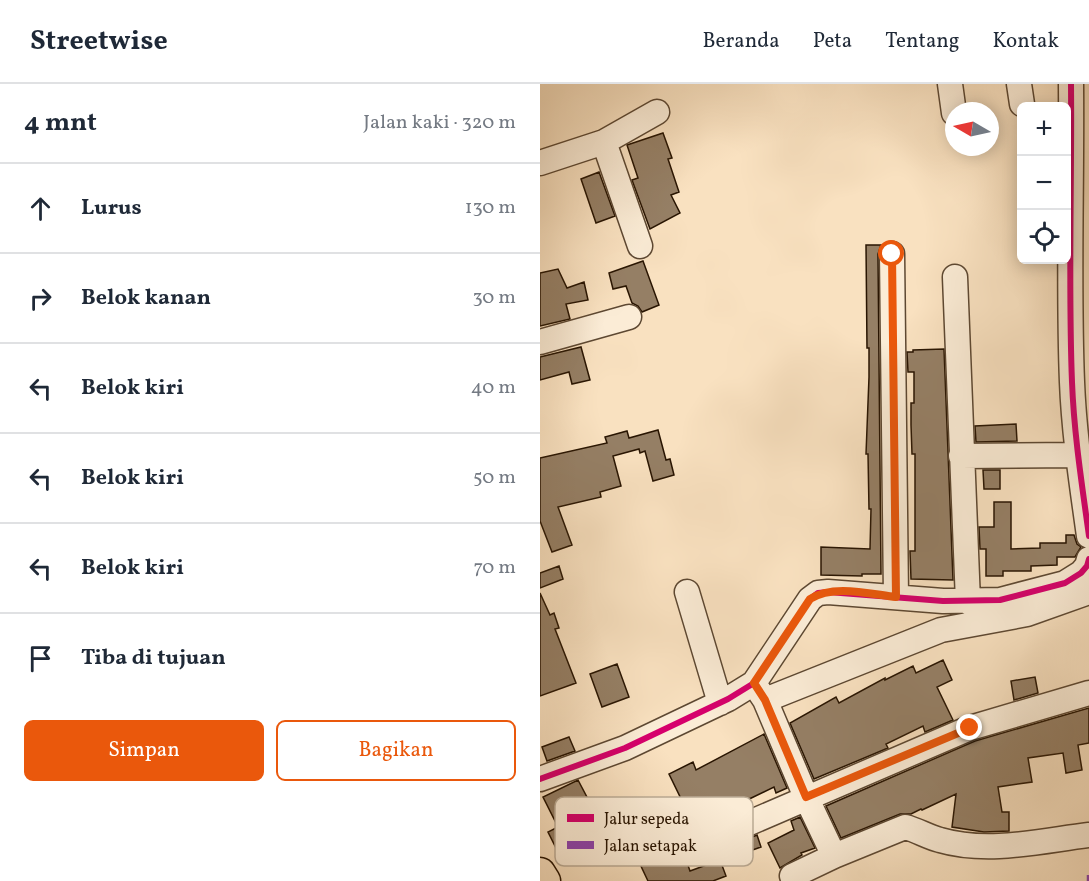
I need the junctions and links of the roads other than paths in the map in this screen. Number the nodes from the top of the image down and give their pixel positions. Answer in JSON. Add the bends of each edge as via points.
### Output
{"nodes":[{"id":1,"x":950,"y":84,"type":"edge"},
{"id":2,"x":1071,"y":84,"type":"edge"},
{"id":3,"x":952,"y":102,"type":"edge"},
{"id":4,"x":657,"y":112,"type":"dead end"},
{"id":5,"x":604,"y":142,"type":"junction"},
{"id":6,"x":540,"y":163,"type":"edge"},
{"id":7,"x":1080,"y":164,"type":"edge"},
{"id":8,"x":640,"y":246,"type":"dead end"},
{"id":9,"x":892,"y":254,"type":"dead end"},
{"id":10,"x":955,"y":277,"type":"dead end"},
{"id":11,"x":629,"y":316,"type":"dead end"},
{"id":12,"x":540,"y":342,"type":"edge"},
{"id":13,"x":1077,"y":455,"type":"junction"},
{"id":14,"x":961,"y":456,"type":"junction"},
{"id":15,"x":1089,"y":536,"type":"edge"},
{"id":16,"x":1089,"y":559,"type":"edge"},
{"id":17,"x":687,"y":592,"type":"dead end"},
{"id":18,"x":1089,"y":592,"type":"edge"},
{"id":19,"x":896,"y":597,"type":"junction"},
{"id":20,"x":968,"y":602,"type":"junction"},
{"id":21,"x":760,"y":691,"type":"junction"},
{"id":22,"x":1089,"y":693,"type":"edge"},
{"id":23,"x":720,"y":703,"type":"junction"},
{"id":24,"x":540,"y":779,"type":"edge"},
{"id":25,"x":806,"y":797,"type":"junction"},
{"id":26,"x":753,"y":821,"type":"edge"},
{"id":27,"x":1089,"y":835,"type":"edge"},
{"id":28,"x":834,"y":856,"type":"junction"},
{"id":29,"x":540,"y":873,"type":"edge"},
{"id":30,"x":792,"y":876,"type":"dead end"},
{"id":31,"x":545,"y":881,"type":"edge"}],
"edges":[{"from":1,"to":3,"type":"street"},
{"from":2,"to":7,"type":"street"},
{"from":4,"to":5,"type":"street"},
{"from":5,"to":6,"type":"street"},
{"from":5,"to":8,"type":"street"},
{"from":7,"to":13,"type":"street","via":[[1070,296]]},
{"from":9,"to":19,"type":"street"},
{"from":10,"to":14,"type":"street"},
{"from":11,"to":12,"type":"street"},
{"from":13,"to":14,"type":"street"},
{"from":13,"to":15,"type":"street"},
{"from":14,"to":20,"type":"street"},
{"from":16,"to":20,"type":"street","via":[[1081,573],[1065,583],[1000,600]]},
{"from":17,"to":23,"type":"street"},
{"from":18,"to":21,"type":"street","via":[[1027,614],[941,630]]},
{"from":19,"to":20,"type":"street"},
{"from":19,"to":21,"type":"street","via":[[818,593],[810,599]]},
{"from":21,"to":23,"type":"street"},
{"from":21,"to":25,"type":"street"},
{"from":22,"to":25,"type":"street","via":[[970,728]]},
{"from":23,"to":24,"type":"street","via":[[626,747]]},
{"from":25,"to":26,"type":"street"},
{"from":25,"to":28,"type":"street"},
{"from":27,"to":28,"type":"street","via":[[984,847],[939,840],[905,827]]},
{"from":28,"to":30,"type":"street"},
{"from":29,"to":31,"type":"main road"}]}
